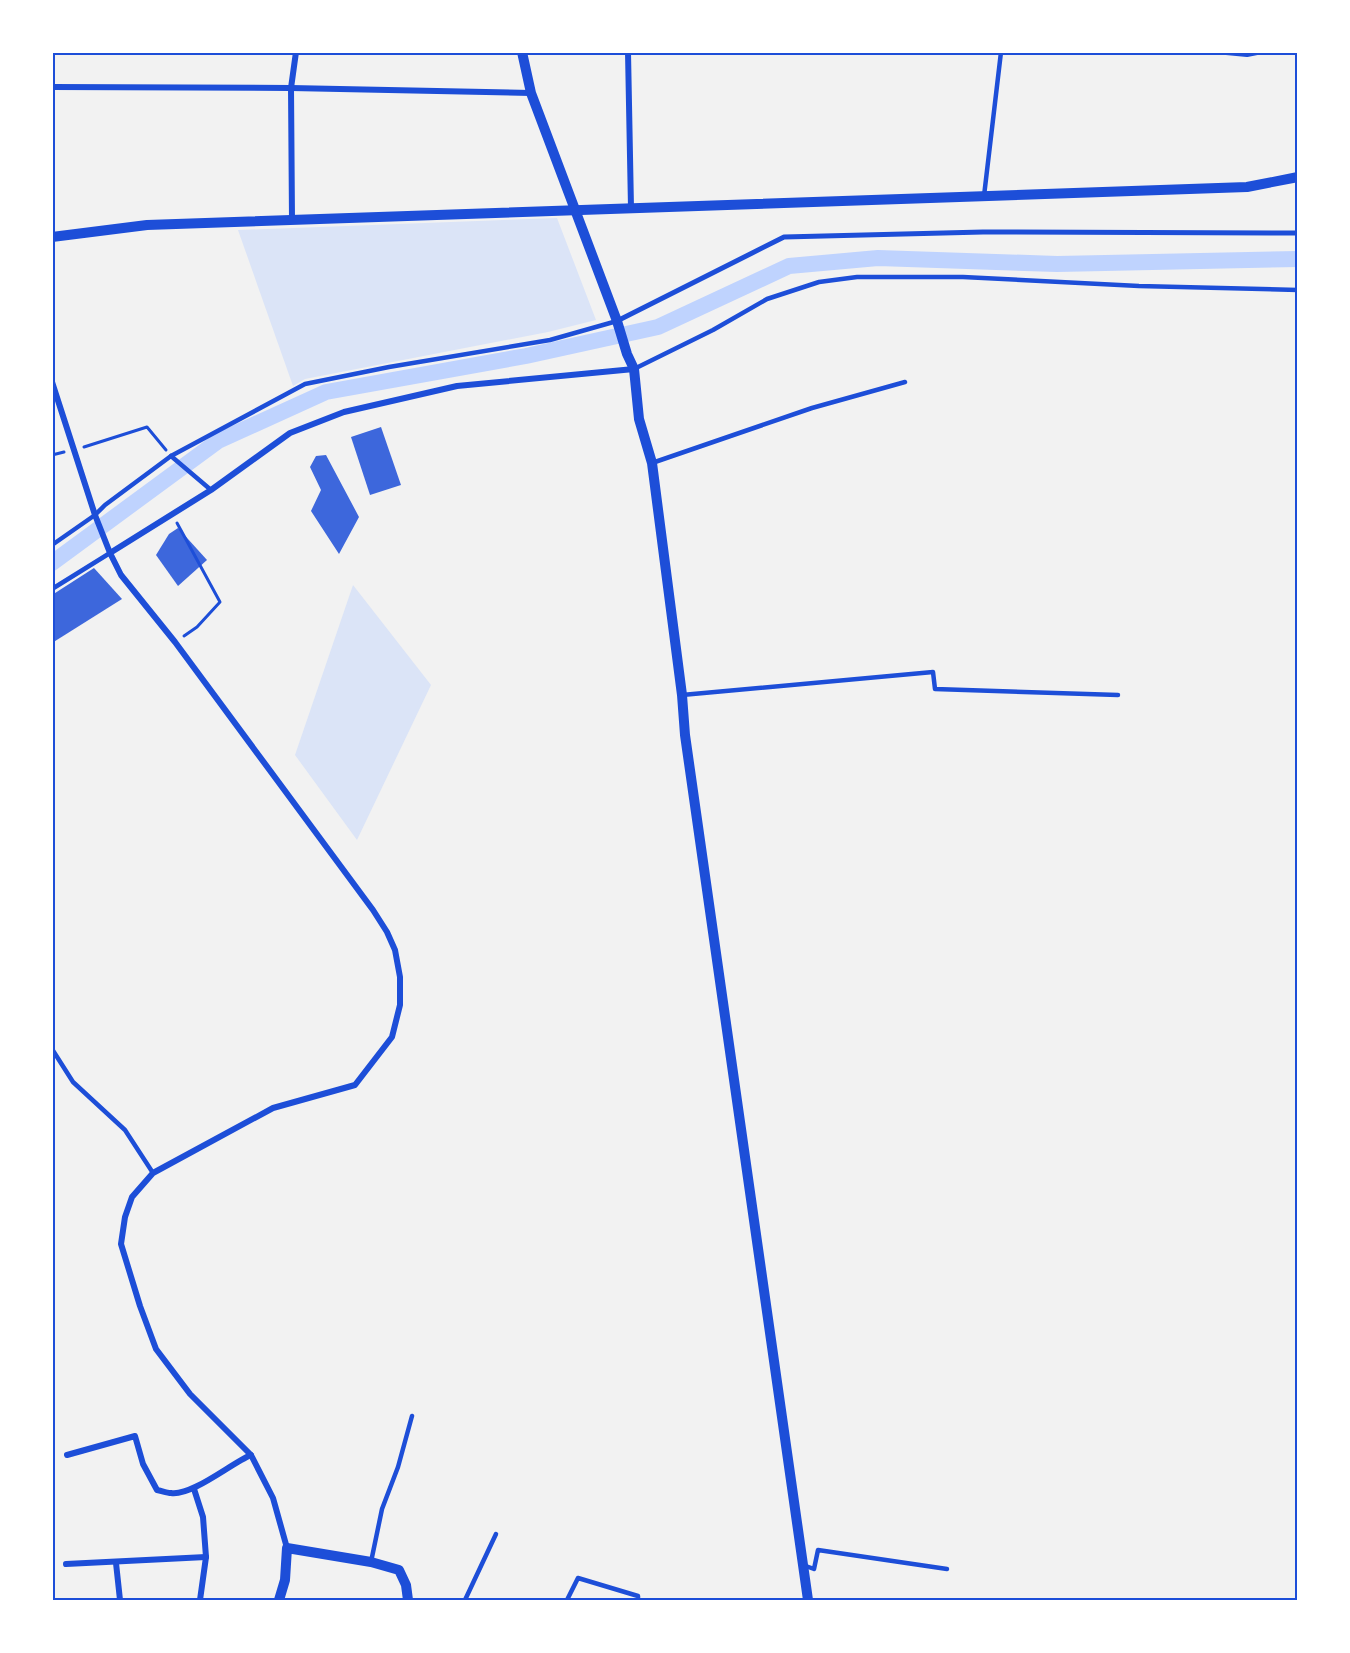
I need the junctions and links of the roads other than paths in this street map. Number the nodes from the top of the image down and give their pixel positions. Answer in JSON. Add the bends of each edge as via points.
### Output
{"nodes":[{"id":1,"x":296,"y":52,"type":"edge"},
{"id":2,"x":522,"y":52,"type":"edge"},
{"id":3,"x":628,"y":52,"type":"edge"},
{"id":4,"x":1001,"y":52,"type":"edge"},
{"id":5,"x":1227,"y":52,"type":"edge"},
{"id":6,"x":1257,"y":52,"type":"edge"},
{"id":7,"x":52,"y":87,"type":"edge"},
{"id":8,"x":291,"y":88,"type":"junction"},
{"id":9,"x":531,"y":93,"type":"junction"},
{"id":10,"x":1298,"y":177,"type":"edge"},
{"id":11,"x":984,"y":196,"type":"junction"},
{"id":12,"x":631,"y":208,"type":"junction"},
{"id":13,"x":575,"y":210,"type":"junction"},
{"id":14,"x":292,"y":220,"type":"junction"},
{"id":15,"x":1298,"y":232,"type":"edge"},
{"id":16,"x":52,"y":237,"type":"edge"},
{"id":17,"x":1298,"y":290,"type":"edge"},
{"id":18,"x":619,"y":325,"type":"junction"},
{"id":19,"x":634,"y":369,"type":"junction"},
{"id":20,"x":52,"y":382,"type":"edge"},
{"id":21,"x":905,"y":382,"type":"dead end"},
{"id":22,"x":171,"y":456,"type":"junction"},
{"id":23,"x":652,"y":463,"type":"junction"},
{"id":24,"x":211,"y":490,"type":"junction"},
{"id":25,"x":94,"y":515,"type":"junction"},
{"id":26,"x":52,"y":545,"type":"edge"},
{"id":27,"x":110,"y":553,"type":"junction"},
{"id":28,"x":52,"y":589,"type":"edge"},
{"id":29,"x":1118,"y":694,"type":"dead end"},
{"id":30,"x":682,"y":695,"type":"junction"},
{"id":31,"x":52,"y":1049,"type":"edge"},
{"id":32,"x":153,"y":1173,"type":"junction"},
{"id":33,"x":412,"y":1416,"type":"dead end"},
{"id":34,"x":67,"y":1455,"type":"dead end"},
{"id":35,"x":251,"y":1455,"type":"junction"},
{"id":36,"x":194,"y":1489,"type":"junction"},
{"id":37,"x":496,"y":1534,"type":"dead end"},
{"id":38,"x":287,"y":1548,"type":"junction"},
{"id":39,"x":206,"y":1557,"type":"junction"},
{"id":40,"x":371,"y":1562,"type":"junction"},
{"id":41,"x":116,"y":1563,"type":"junction"},
{"id":42,"x":66,"y":1564,"type":"dead end"},
{"id":43,"x":803,"y":1565,"type":"junction"},
{"id":44,"x":947,"y":1569,"type":"dead end"},
{"id":45,"x":120,"y":1600,"type":"edge"},
{"id":46,"x":200,"y":1600,"type":"edge"},
{"id":47,"x":279,"y":1600,"type":"edge"},
{"id":48,"x":408,"y":1600,"type":"edge"},
{"id":49,"x":465,"y":1600,"type":"edge"},
{"id":50,"x":567,"y":1600,"type":"edge"},
{"id":51,"x":638,"y":1600,"type":"edge"},
{"id":52,"x":808,"y":1600,"type":"edge"}],
"edges":[{"from":1,"to":8,"type":"street"},
{"from":2,"to":9,"type":"street"},
{"from":3,"to":12,"type":"street"},
{"from":4,"to":11,"type":"lane"},
{"from":5,"to":6,"type":"street"},
{"from":7,"to":8,"type":"street"},
{"from":8,"to":9,"type":"street"},
{"from":8,"to":14,"type":"street"},
{"from":9,"to":13,"type":"street"},
{"from":10,"to":11,"type":"street","via":[[1247,187]]},
{"from":11,"to":12,"type":"street"},
{"from":12,"to":13,"type":"street"},
{"from":13,"to":14,"type":"street"},
{"from":13,"to":18,"type":"street"},
{"from":14,"to":16,"type":"street","via":[[147,225]]},
{"from":15,"to":18,"type":"street","via":[[983,232],[784,237]]},
{"from":17,"to":19,"type":"lane","via":[[963,277],[858,277],[819,282],[767,299]]},
{"from":18,"to":19,"type":"street"},
{"from":18,"to":22,"type":"lane","via":[[304,384]]},
{"from":19,"to":23,"type":"street","via":[[639,419]]},
{"from":19,"to":24,"type":"street","via":[[457,387],[344,411],[290,433]]},
{"from":20,"to":25,"type":"street"},
{"from":21,"to":23,"type":"lane","via":[[812,408]]},
{"from":22,"to":24,"type":"lane"},
{"from":22,"to":25,"type":"lane"},
{"from":23,"to":30,"type":"street"},
{"from":24,"to":27,"type":"street"},
{"from":25,"to":26,"type":"lane"},
{"from":25,"to":27,"type":"street"},
{"from":27,"to":28,"type":"lane"},
{"from":27,"to":32,"type":"street","via":[[121,575],[175,642],[387,932],[400,977],[400,1005],[392,1037],[355,1085],[273,1108]]},
{"from":29,"to":30,"type":"lane","via":[[935,689],[933,672]]},
{"from":30,"to":43,"type":"street"},
{"from":31,"to":32,"type":"lane","via":[[73,1082],[125,1130]]},
{"from":32,"to":35,"type":"street","via":[[132,1197],[121,1244],[140,1306],[156,1349],[190,1394]]},
{"from":33,"to":40,"type":"lane","via":[[382,1509]]},
{"from":34,"to":36,"type":"street","via":[[135,1436],[157,1490],[173,1494]]},
{"from":35,"to":36,"type":"street"},
{"from":35,"to":38,"type":"street","via":[[273,1498]]},
{"from":36,"to":39,"type":"street","via":[[203,1517]]},
{"from":37,"to":49,"type":"lane"},
{"from":38,"to":40,"type":"street"},
{"from":38,"to":47,"type":"street"},
{"from":39,"to":41,"type":"street"},
{"from":39,"to":46,"type":"street"},
{"from":40,"to":48,"type":"street","via":[[399,1570]]},
{"from":41,"to":42,"type":"street"},
{"from":41,"to":45,"type":"street"},
{"from":43,"to":44,"type":"lane","via":[[814,1569],[819,1550]]},
{"from":43,"to":52,"type":"street"},
{"from":50,"to":51,"type":"lane","via":[[578,1578],[638,1596]]}]}
